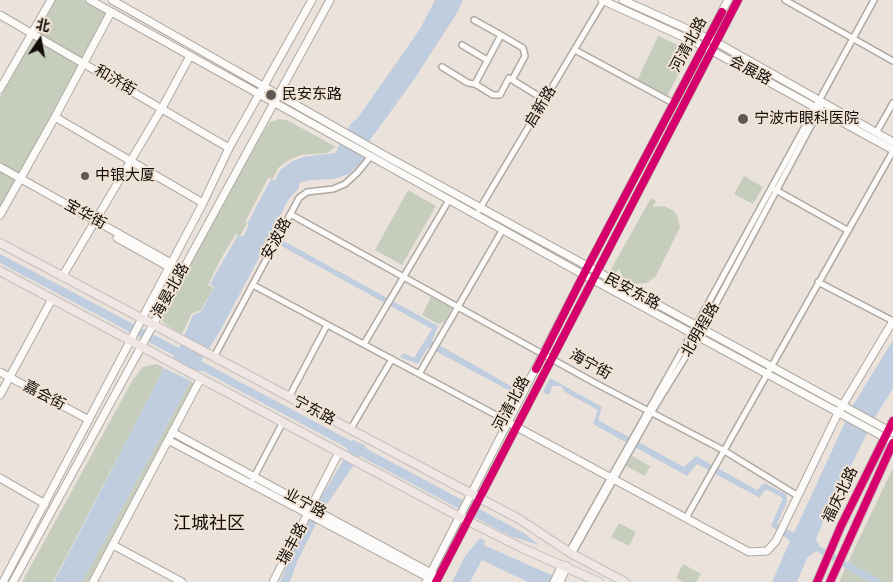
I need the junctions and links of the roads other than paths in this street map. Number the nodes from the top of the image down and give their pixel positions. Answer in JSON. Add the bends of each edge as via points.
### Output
{"nodes":[{"id":1,"x":51,"y":0,"type":"edge"},
{"id":2,"x":112,"y":0,"type":"edge"},
{"id":3,"x":312,"y":0,"type":"edge"},
{"id":4,"x":330,"y":0,"type":"edge"},
{"id":5,"x":603,"y":0,"type":"edge"},
{"id":6,"x":623,"y":0,"type":"edge"},
{"id":7,"x":728,"y":0,"type":"edge"},
{"id":8,"x":738,"y":0,"type":"edge"},
{"id":9,"x":785,"y":0,"type":"edge"},
{"id":10,"x":874,"y":0,"type":"edge"},
{"id":11,"x":93,"y":1,"type":"edge"},
{"id":12,"x":123,"y":3,"type":"edge"},
{"id":13,"x":112,"y":12,"type":"junction"},
{"id":14,"x":0,"y":15,"type":"edge"},
{"id":15,"x":0,"y":20,"type":"edge"},
{"id":16,"x":474,"y":20,"type":"dead end"},
{"id":17,"x":31,"y":35,"type":"junction"},
{"id":18,"x":501,"y":35,"type":"junction"},
{"id":19,"x":707,"y":38,"type":"junction"},
{"id":20,"x":853,"y":38,"type":"junction"},
{"id":21,"x":716,"y":42,"type":"junction"},
{"id":22,"x":462,"y":45,"type":"dead end"},
{"id":23,"x":703,"y":46,"type":"junction"},
{"id":24,"x":574,"y":50,"type":"junction"},
{"id":25,"x":712,"y":51,"type":"junction"},
{"id":26,"x":190,"y":56,"type":"junction"},
{"id":27,"x":488,"y":60,"type":"junction"},
{"id":28,"x":893,"y":61,"type":"edge"},
{"id":29,"x":82,"y":65,"type":"junction"},
{"id":30,"x":442,"y":67,"type":"dead end"},
{"id":31,"x":512,"y":80,"type":"junction"},
{"id":32,"x":475,"y":84,"type":"junction"},
{"id":33,"x":0,"y":90,"type":"edge"},
{"id":34,"x":261,"y":91,"type":"junction"},
{"id":35,"x":277,"y":100,"type":"junction"},
{"id":36,"x":545,"y":100,"type":"junction"},
{"id":37,"x":674,"y":103,"type":"junction"},
{"id":38,"x":893,"y":103,"type":"edge"},
{"id":39,"x":819,"y":106,"type":"junction"},
{"id":40,"x":161,"y":110,"type":"junction"},
{"id":41,"x":54,"y":117,"type":"junction"},
{"id":42,"x":876,"y":132,"type":"junction"},
{"id":43,"x":893,"y":142,"type":"edge"},
{"id":44,"x":363,"y":147,"type":"junction"},
{"id":45,"x":228,"y":150,"type":"junction"},
{"id":46,"x":893,"y":151,"type":"edge"},
{"id":47,"x":371,"y":156,"type":"junction"},
{"id":48,"x":131,"y":161,"type":"junction"},
{"id":49,"x":0,"y":167,"type":"edge"},
{"id":50,"x":0,"y":172,"type":"edge"},
{"id":51,"x":19,"y":180,"type":"junction"},
{"id":52,"x":774,"y":189,"type":"junction"},
{"id":53,"x":449,"y":200,"type":"junction"},
{"id":54,"x":203,"y":202,"type":"junction"},
{"id":55,"x":478,"y":212,"type":"junction"},
{"id":56,"x":290,"y":214,"type":"junction"},
{"id":57,"x":0,"y":215,"type":"edge"},
{"id":58,"x":94,"y":222,"type":"junction"},
{"id":59,"x":503,"y":230,"type":"junction"},
{"id":60,"x":847,"y":230,"type":"junction"},
{"id":61,"x":0,"y":243,"type":"edge"},
{"id":62,"x":170,"y":265,"type":"junction"},
{"id":63,"x":0,"y":271,"type":"edge"},
{"id":64,"x":586,"y":271,"type":"junction"},
{"id":65,"x":594,"y":276,"type":"junction"},
{"id":66,"x":62,"y":277,"type":"junction"},
{"id":67,"x":404,"y":277,"type":"junction"},
{"id":68,"x":818,"y":282,"type":"junction"},
{"id":69,"x":253,"y":284,"type":"junction"},
{"id":70,"x":52,"y":299,"type":"junction"},
{"id":71,"x":458,"y":308,"type":"junction"},
{"id":72,"x":142,"y":318,"type":"junction"},
{"id":73,"x":893,"y":321,"type":"edge"},
{"id":74,"x":153,"y":325,"type":"junction"},
{"id":75,"x":327,"y":325,"type":"junction"},
{"id":76,"x":697,"y":331,"type":"junction"},
{"id":77,"x":130,"y":341,"type":"junction"},
{"id":78,"x":364,"y":344,"type":"junction"},
{"id":79,"x":141,"y":347,"type":"junction"},
{"id":80,"x":543,"y":355,"type":"junction"},
{"id":81,"x":214,"y":358,"type":"junction"},
{"id":82,"x":392,"y":359,"type":"junction"},
{"id":83,"x":551,"y":359,"type":"junction"},
{"id":84,"x":770,"y":366,"type":"junction"},
{"id":85,"x":0,"y":372,"type":"edge"},
{"id":86,"x":419,"y":374,"type":"junction"},
{"id":87,"x":766,"y":374,"type":"junction"},
{"id":88,"x":10,"y":377,"type":"junction"},
{"id":89,"x":201,"y":378,"type":"junction"},
{"id":90,"x":0,"y":395,"type":"edge"},
{"id":91,"x":288,"y":397,"type":"junction"},
{"id":92,"x":842,"y":406,"type":"junction"},
{"id":93,"x":649,"y":412,"type":"junction"},
{"id":94,"x":844,"y":413,"type":"junction"},
{"id":95,"x":89,"y":420,"type":"junction"},
{"id":96,"x":893,"y":421,"type":"edge"},
{"id":97,"x":283,"y":422,"type":"junction"},
{"id":98,"x":512,"y":424,"type":"junction"},
{"id":99,"x":350,"y":430,"type":"junction"},
{"id":100,"x":172,"y":432,"type":"junction"},
{"id":101,"x":888,"y":434,"type":"edge"},
{"id":102,"x":168,"y":440,"type":"junction"},
{"id":103,"x":893,"y":443,"type":"edge"},
{"id":104,"x":723,"y":450,"type":"junction"},
{"id":105,"x":339,"y":452,"type":"junction"},
{"id":106,"x":254,"y":476,"type":"junction"},
{"id":107,"x":0,"y":478,"type":"edge"},
{"id":108,"x":613,"y":478,"type":"junction"},
{"id":109,"x":250,"y":484,"type":"junction"},
{"id":110,"x":475,"y":496,"type":"junction"},
{"id":111,"x":798,"y":496,"type":"junction"},
{"id":112,"x":45,"y":504,"type":"junction"},
{"id":113,"x":310,"y":511,"type":"junction"},
{"id":114,"x":686,"y":518,"type":"junction"},
{"id":115,"x":463,"y":519,"type":"junction"},
{"id":116,"x":113,"y":544,"type":"junction"},
{"id":117,"x":570,"y":553,"type":"junction"},
{"id":118,"x":565,"y":566,"type":"junction"},
{"id":119,"x":429,"y":578,"type":"edge"},
{"id":120,"x":437,"y":580,"type":"edge"},
{"id":121,"x":3,"y":582,"type":"edge"},
{"id":122,"x":13,"y":582,"type":"edge"},
{"id":123,"x":93,"y":582,"type":"edge"},
{"id":124,"x":182,"y":582,"type":"edge"},
{"id":125,"x":274,"y":582,"type":"edge"},
{"id":126,"x":554,"y":582,"type":"edge"},
{"id":127,"x":560,"y":582,"type":"edge"},
{"id":128,"x":599,"y":582,"type":"edge"},
{"id":129,"x":625,"y":582,"type":"edge"},
{"id":130,"x":816,"y":582,"type":"edge"},
{"id":131,"x":830,"y":582,"type":"edge"}],
"edges":[{"from":1,"to":17,"type":"main road"},
{"from":2,"to":12,"type":"main road"},
{"from":3,"to":34,"type":"main road","name":"海晏北路"},
{"from":4,"to":35,"type":"main road","name":"海晏北路"},
{"from":5,"to":23,"type":"main road","name":"会展路"},
{"from":5,"to":24,"type":"street","name":"启新路"},
{"from":6,"to":19,"type":"main road","name":"会展路"},
{"from":7,"to":19,"type":"main road","name":"河清北路"},
{"from":8,"to":21,"type":"main road","name":"河清北路"},
{"from":9,"to":20,"type":"street"},
{"from":10,"to":20,"type":"street","name":"北明程路"},
{"from":11,"to":13,"type":"main road"},
{"from":12,"to":34,"type":"main road"},
{"from":13,"to":26,"type":"main road"},
{"from":13,"to":29,"type":"main road"},
{"from":14,"to":17,"type":"main road","name":"和济街"},
{"from":15,"to":17,"type":"main road","name":"和济街"},
{"from":16,"to":18,"type":"street"},
{"from":17,"to":29,"type":"main road","name":"和济街"},
{"from":17,"to":33,"type":"main road"},
{"from":18,"to":27,"type":"street"},
{"from":18,"to":31,"type":"street","via":[[523,48],[524,56]]},
{"from":19,"to":21,"type":"main road","name":"会展路"},
{"from":19,"to":23,"type":"main road","name":"河清北路"},
{"from":20,"to":28,"type":"street"},
{"from":20,"to":39,"type":"street","name":"北明程路"},
{"from":21,"to":25,"type":"main road","name":"河清北路"},
{"from":21,"to":39,"type":"main road","name":"会展路"},
{"from":22,"to":27,"type":"street"},
{"from":23,"to":25,"type":"main road","name":"会展路"},
{"from":23,"to":37,"type":"main road","name":"河清北路"},
{"from":24,"to":36,"type":"street","name":"启新路"},
{"from":24,"to":37,"type":"street"},
{"from":25,"to":39,"type":"main road","name":"会展路"},
{"from":25,"to":65,"type":"main road","name":"河清北路"},
{"from":26,"to":34,"type":"main road"},
{"from":26,"to":40,"type":"main road"},
{"from":27,"to":32,"type":"street"},
{"from":29,"to":40,"type":"main road","name":"和济街"},
{"from":29,"to":41,"type":"main road"},
{"from":30,"to":32,"type":"street"},
{"from":31,"to":32,"type":"street","via":[[509,78],[500,95]]},
{"from":31,"to":36,"type":"street"},
{"from":34,"to":35,"type":"main road","name":"民安东路"},
{"from":34,"to":45,"type":"main road","name":"海晏北路"},
{"from":35,"to":44,"type":"main road","name":"民安东路"},
{"from":35,"to":74,"type":"main road","name":"海晏北路"},
{"from":36,"to":55,"type":"street","name":"启新路"},
{"from":37,"to":64,"type":"main road","name":"河清北路"},
{"from":38,"to":42,"type":"street"},
{"from":39,"to":42,"type":"main road","name":"会展路"},
{"from":39,"to":46,"type":"main road","name":"会展路"},
{"from":39,"to":52,"type":"street","name":"北明程路"},
{"from":40,"to":45,"type":"main road","name":"和济街"},
{"from":40,"to":48,"type":"main road"},
{"from":41,"to":48,"type":"main road"},
{"from":41,"to":51,"type":"main road"},
{"from":42,"to":43,"type":"main road","name":"会展路"},
{"from":44,"to":47,"type":"main road","name":"民安东路"},
{"from":44,"to":55,"type":"main road","name":"民安东路"},
{"from":45,"to":54,"type":"main road","name":"海晏北路"},
{"from":46,"to":60,"type":"street"},
{"from":47,"to":53,"type":"main road","name":"民安东路"},
{"from":47,"to":56,"type":"street","name":"安波路","via":[[358,172],[338,187],[302,195]]},
{"from":48,"to":54,"type":"main road"},
{"from":48,"to":58,"type":"main road"},
{"from":49,"to":51,"type":"main road","name":"宝华街"},
{"from":50,"to":51,"type":"main road","name":"宝华街"},
{"from":51,"to":57,"type":"main road"},
{"from":51,"to":58,"type":"main road","name":"宝华街"},
{"from":52,"to":60,"type":"street"},
{"from":52,"to":76,"type":"street","name":"北明程路"},
{"from":53,"to":55,"type":"main road","name":"民安东路"},
{"from":53,"to":67,"type":"street"},
{"from":54,"to":62,"type":"main road","name":"海晏北路"},
{"from":55,"to":59,"type":"main road","name":"民安东路"},
{"from":55,"to":64,"type":"main road","name":"民安东路"},
{"from":56,"to":67,"type":"street","name":"海宁街"},
{"from":56,"to":69,"type":"street","name":"安波路"},
{"from":58,"to":62,"type":"main road","name":"宝华街"},
{"from":58,"to":66,"type":"main road"},
{"from":59,"to":64,"type":"main road","name":"民安东路"},
{"from":59,"to":71,"type":"street"},
{"from":60,"to":68,"type":"street"},
{"from":61,"to":66,"type":"main road","name":"宁东路"},
{"from":62,"to":72,"type":"main road","name":"海晏北路"},
{"from":63,"to":70,"type":"main road","name":"宁东路"},
{"from":64,"to":65,"type":"main road","name":"民安东路"},
{"from":64,"to":80,"type":"main road","name":"河清北路"},
{"from":65,"to":76,"type":"main road","name":"民安东路"},
{"from":65,"to":83,"type":"main road","name":"河清北路"},
{"from":66,"to":72,"type":"main road","name":"宁东路"},
{"from":67,"to":71,"type":"street","name":"海宁街"},
{"from":67,"to":78,"type":"street"},
{"from":68,"to":73,"type":"street"},
{"from":68,"to":84,"type":"street"},
{"from":69,"to":75,"type":"street"},
{"from":69,"to":81,"type":"street","name":"安波路"},
{"from":70,"to":77,"type":"main road","name":"宁东路"},
{"from":70,"to":88,"type":"main road"},
{"from":71,"to":80,"type":"street","name":"海宁街"},
{"from":71,"to":86,"type":"street"},
{"from":72,"to":74,"type":"main road","name":"宁东路"},
{"from":72,"to":77,"type":"main road","name":"海晏北路"},
{"from":73,"to":92,"type":"main road"},
{"from":74,"to":79,"type":"main road","name":"海晏北路"},
{"from":74,"to":81,"type":"main road","name":"宁东路"},
{"from":75,"to":78,"type":"street"},
{"from":75,"to":91,"type":"street"},
{"from":76,"to":84,"type":"main road","name":"民安东路"},
{"from":76,"to":87,"type":"main road","name":"民安东路"},
{"from":76,"to":93,"type":"street","name":"北明程路"},
{"from":77,"to":79,"type":"main road","name":"宁东路"},
{"from":77,"to":95,"type":"main road","name":"海晏北路"},
{"from":78,"to":82,"type":"street"},
{"from":79,"to":89,"type":"main road","name":"宁东路"},
{"from":79,"to":122,"type":"main road","name":"海晏北路"},
{"from":80,"to":83,"type":"street","name":"海宁街"},
{"from":80,"to":98,"type":"main road","name":"河清北路"},
{"from":81,"to":91,"type":"main road","name":"宁东路"},
{"from":82,"to":86,"type":"street"},
{"from":82,"to":99,"type":"street"},
{"from":83,"to":93,"type":"street","name":"海宁街"},
{"from":83,"to":98,"type":"main road","name":"河清北路"},
{"from":84,"to":87,"type":"street"},
{"from":84,"to":92,"type":"main road","name":"民安东路"},
{"from":85,"to":88,"type":"main road","name":"嘉会街"},
{"from":86,"to":98,"type":"street"},
{"from":87,"to":94,"type":"main road","name":"民安东路"},
{"from":87,"to":104,"type":"street"},
{"from":88,"to":90,"type":"main road"},
{"from":88,"to":95,"type":"main road","name":"嘉会街"},
{"from":89,"to":97,"type":"main road","name":"宁东路"},
{"from":89,"to":100,"type":"main road"},
{"from":91,"to":99,"type":"main road","name":"宁东路"},
{"from":92,"to":94,"type":"main road","name":"民安东路"},
{"from":93,"to":104,"type":"street","name":"海宁街"},
{"from":93,"to":108,"type":"street","name":"北明程路"},
{"from":94,"to":101,"type":"main road","name":"民安东路"},
{"from":94,"to":111,"type":"main road"},
{"from":95,"to":112,"type":"main road","name":"海晏北路"},
{"from":96,"to":101,"type":"main road","name":"福庆北路"},
{"from":97,"to":105,"type":"main road","name":"宁东路"},
{"from":97,"to":106,"type":"street"},
{"from":98,"to":108,"type":"main road"},
{"from":98,"to":110,"type":"main road","name":"河清北路"},
{"from":99,"to":110,"type":"main road","name":"宁东路"},
{"from":100,"to":102,"type":"main road"},
{"from":100,"to":106,"type":"main road","name":"业宁路"},
{"from":101,"to":103,"type":"main road","name":"民安东路"},
{"from":101,"to":130,"type":"main road","name":"福庆北路"},
{"from":102,"to":109,"type":"main road","name":"业宁路"},
{"from":102,"to":116,"type":"main road"},
{"from":103,"to":131,"type":"main road","name":"福庆北路"},
{"from":104,"to":111,"type":"street","name":"海宁街"},
{"from":104,"to":114,"type":"street"},
{"from":105,"to":113,"type":"main road","name":"瑞丰路"},
{"from":105,"to":115,"type":"main road","name":"宁东路"},
{"from":106,"to":109,"type":"street"},
{"from":106,"to":113,"type":"main road","name":"业宁路"},
{"from":107,"to":112,"type":"main road"},
{"from":108,"to":114,"type":"main road"},
{"from":108,"to":117,"type":"street","name":"北明程路"},
{"from":109,"to":113,"type":"main road","name":"业宁路"},
{"from":110,"to":115,"type":"main road","name":"河清北路"},
{"from":110,"to":117,"type":"main road","name":"宁东路","via":[[519,519]]},
{"from":111,"to":114,"type":"main road","via":[[776,541],[767,551],[749,552]]},
{"from":112,"to":121,"type":"main road","name":"海晏北路"},
{"from":113,"to":119,"type":"main road","name":"业宁路"},
{"from":113,"to":125,"type":"main road","name":"瑞丰路"},
{"from":115,"to":118,"type":"main road","name":"宁东路"},
{"from":115,"to":119,"type":"main road","name":"河清北路"},
{"from":115,"to":120,"type":"main road","name":"河清北路"},
{"from":116,"to":123,"type":"main road"},
{"from":116,"to":124,"type":"main road"},
{"from":117,"to":129,"type":"main road","name":"宁东路"},
{"from":118,"to":126,"type":"main road"},
{"from":118,"to":127,"type":"main road"},
{"from":118,"to":128,"type":"main road","name":"宁东路"},
{"from":119,"to":120,"type":"main road","name":"业宁路"}]}
